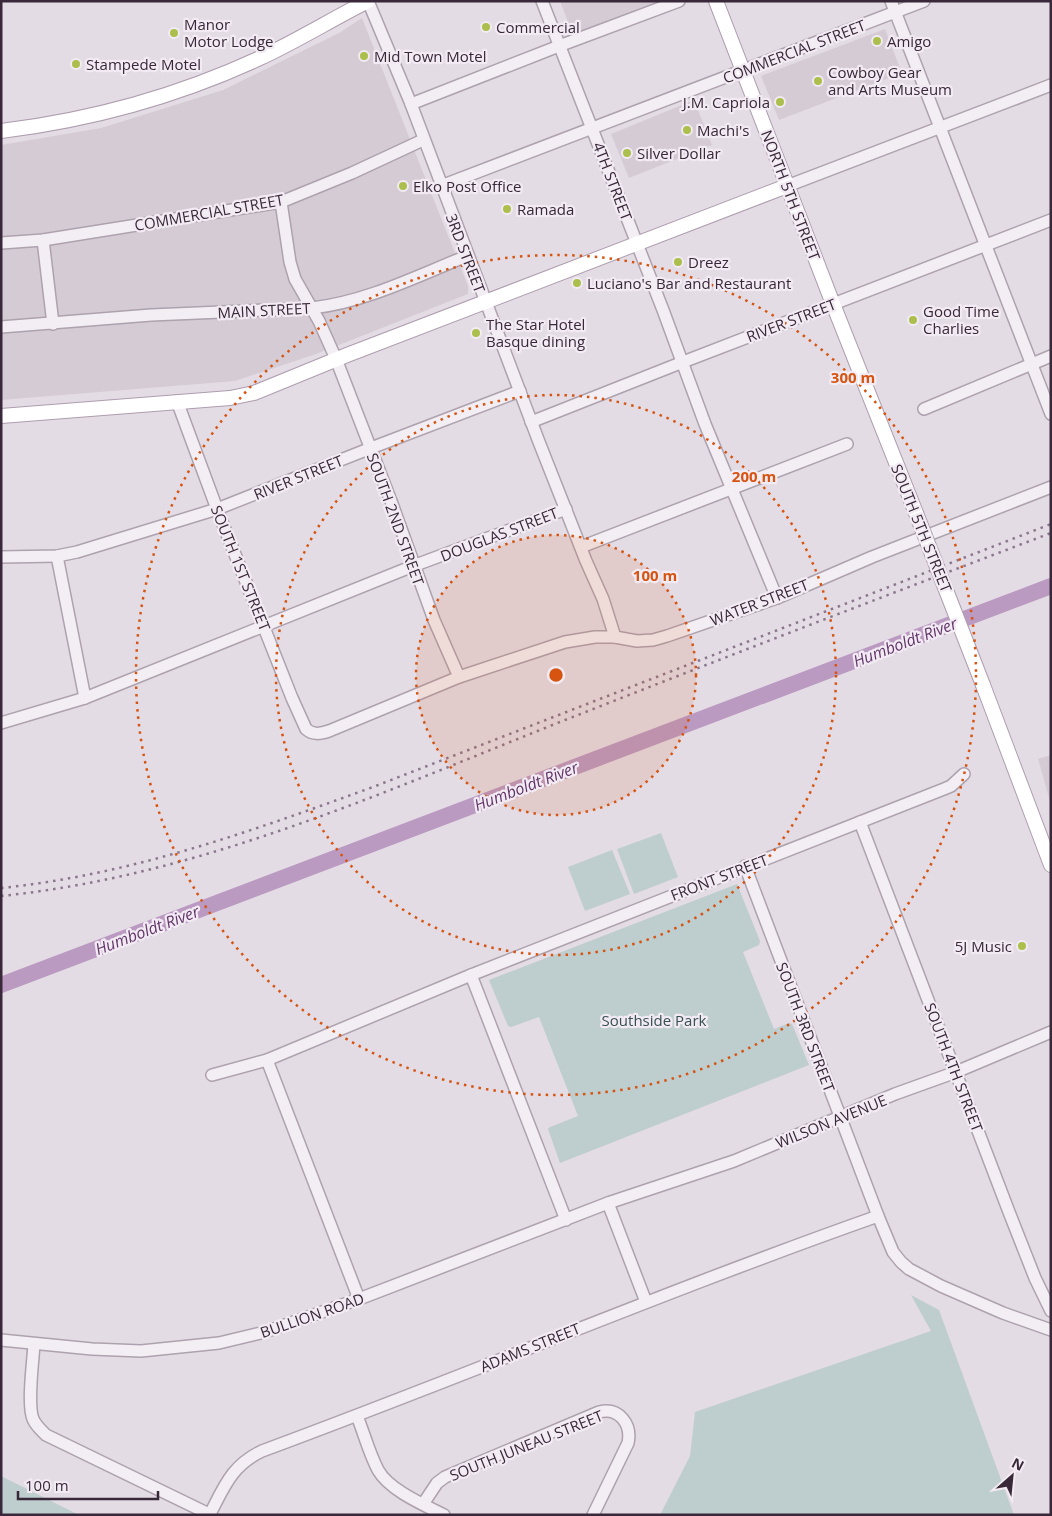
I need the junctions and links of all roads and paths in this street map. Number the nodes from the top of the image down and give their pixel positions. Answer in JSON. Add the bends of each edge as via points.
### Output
{"nodes":[{"id":1,"x":368,"y":1,"type":"edge"},
{"id":2,"x":542,"y":1,"type":"edge"},
{"id":3,"x":679,"y":1,"type":"edge"},
{"id":4,"x":716,"y":1,"type":"edge"},
{"id":5,"x":891,"y":1,"type":"edge"},
{"id":6,"x":924,"y":1,"type":"edge"},
{"id":7,"x":895,"y":13,"type":"junction"},
{"id":8,"x":560,"y":46,"type":"junction"},
{"id":9,"x":743,"y":70,"type":"junction"},
{"id":10,"x":1051,"y":85,"type":"edge"},
{"id":11,"x":411,"y":104,"type":"junction"},
{"id":12,"x":939,"y":127,"type":"junction"},
{"id":13,"x":592,"y":128,"type":"junction"},
{"id":14,"x":1,"y":131,"type":"edge"},
{"id":15,"x":424,"y":140,"type":"junction"},
{"id":16,"x":441,"y":186,"type":"junction"},
{"id":17,"x":787,"y":186,"type":"junction"},
{"id":18,"x":281,"y":202,"type":"junction"},
{"id":19,"x":1051,"y":220,"type":"edge"},
{"id":20,"x":43,"y":240,"type":"junction"},
{"id":21,"x":1,"y":243,"type":"edge"},
{"id":22,"x":637,"y":244,"type":"junction"},
{"id":23,"x":985,"y":246,"type":"junction"},
{"id":24,"x":467,"y":256,"type":"junction"},
{"id":25,"x":485,"y":302,"type":"junction"},
{"id":26,"x":833,"y":304,"type":"junction"},
{"id":27,"x":312,"y":308,"type":"junction"},
{"id":28,"x":53,"y":324,"type":"junction"},
{"id":29,"x":1,"y":327,"type":"edge"},
{"id":30,"x":1051,"y":356,"type":"edge"},
{"id":31,"x":336,"y":360,"type":"junction"},
{"id":32,"x":683,"y":362,"type":"junction"},
{"id":33,"x":1031,"y":364,"type":"junction"},
{"id":34,"x":520,"y":391,"type":"junction"},
{"id":35,"x":177,"y":401,"type":"junction"},
{"id":36,"x":924,"y":409,"type":"dead end"},
{"id":37,"x":1051,"y":414,"type":"edge"},
{"id":38,"x":1,"y":416,"type":"edge"},
{"id":39,"x":531,"y":422,"type":"junction"},
{"id":40,"x":847,"y":444,"type":"dead end"},
{"id":41,"x":370,"y":448,"type":"junction"},
{"id":42,"x":1051,"y":488,"type":"edge"},
{"id":43,"x":731,"y":490,"type":"junction"},
{"id":44,"x":566,"y":508,"type":"junction"},
{"id":45,"x":216,"y":510,"type":"junction"},
{"id":46,"x":581,"y":547,"type":"junction"},
{"id":47,"x":57,"y":556,"type":"junction"},
{"id":48,"x":1,"y":557,"type":"edge"},
{"id":49,"x":414,"y":566,"type":"junction"},
{"id":50,"x":777,"y":598,"type":"junction"},
{"id":51,"x":265,"y":626,"type":"junction"},
{"id":52,"x":615,"y":637,"type":"junction"},
{"id":53,"x":459,"y":677,"type":"junction"},
{"id":54,"x":84,"y":698,"type":"junction"},
{"id":55,"x":1,"y":723,"type":"edge"},
{"id":56,"x":310,"y":732,"type":"joint"},
{"id":57,"x":964,"y":774,"type":"dead end"},
{"id":58,"x":860,"y":822,"type":"junction"},
{"id":59,"x":1051,"y":865,"type":"edge"},
{"id":60,"x":745,"y":866,"type":"junction"},
{"id":61,"x":471,"y":974,"type":"junction"},
{"id":62,"x":1051,"y":1032,"type":"edge"},
{"id":63,"x":267,"y":1060,"type":"junction"},
{"id":64,"x":956,"y":1072,"type":"junction"},
{"id":65,"x":212,"y":1075,"type":"dead end"},
{"id":66,"x":840,"y":1117,"type":"junction"},
{"id":67,"x":608,"y":1204,"type":"junction"},
{"id":68,"x":878,"y":1216,"type":"junction"},
{"id":69,"x":566,"y":1220,"type":"junction"},
{"id":70,"x":360,"y":1299,"type":"junction"},
{"id":71,"x":646,"y":1302,"type":"junction"},
{"id":72,"x":1051,"y":1311,"type":"edge"},
{"id":73,"x":1051,"y":1330,"type":"edge"},
{"id":74,"x":1,"y":1340,"type":"edge"},
{"id":75,"x":34,"y":1344,"type":"junction"},
{"id":76,"x":357,"y":1416,"type":"junction"},
{"id":77,"x":424,"y":1504,"type":"junction"},
{"id":78,"x":210,"y":1514,"type":"edge"},
{"id":79,"x":444,"y":1515,"type":"edge"},
{"id":80,"x":593,"y":1515,"type":"edge"}],
"edges":[{"from":1,"to":11,"type":"street","name":"3RD STREET"},
{"from":1,"to":14,"type":"main road","via":[[261,57],[154,99],[52,125]]},
{"from":2,"to":8,"type":"street","name":"4TH STREET"},
{"from":3,"to":8,"type":"street"},
{"from":4,"to":9,"type":"main road","name":"NORTH 5TH STREET"},
{"from":5,"to":7,"type":"street"},
{"from":6,"to":7,"type":"street","name":"COMMERCIAL STREET"},
{"from":7,"to":9,"type":"street","name":"COMMERCIAL STREET"},
{"from":7,"to":12,"type":"street"},
{"from":8,"to":11,"type":"street"},
{"from":8,"to":13,"type":"street","name":"4TH STREET"},
{"from":9,"to":13,"type":"street","name":"COMMERCIAL STREET"},
{"from":9,"to":17,"type":"main road","name":"NORTH 5TH STREET"},
{"from":10,"to":12,"type":"street"},
{"from":11,"to":15,"type":"street","name":"3RD STREET"},
{"from":12,"to":17,"type":"street"},
{"from":12,"to":23,"type":"street"},
{"from":13,"to":16,"type":"street","name":"COMMERCIAL STREET"},
{"from":13,"to":22,"type":"street","name":"4TH STREET"},
{"from":15,"to":16,"type":"street","name":"3RD STREET"},
{"from":15,"to":18,"type":"street","name":"COMMERCIAL STREET"},
{"from":16,"to":24,"type":"street","name":"3RD STREET"},
{"from":17,"to":22,"type":"main road"},
{"from":17,"to":26,"type":"main road","name":"NORTH 5TH STREET"},
{"from":18,"to":20,"type":"street","name":"COMMERCIAL STREET"},
{"from":18,"to":27,"type":"street","name":"SOUTH 2ND STREET","via":[[295,280]]},
{"from":19,"to":23,"type":"street","name":"RIVER STREET"},
{"from":20,"to":21,"type":"street","name":"COMMERCIAL STREET"},
{"from":20,"to":28,"type":"street"},
{"from":22,"to":25,"type":"main road"},
{"from":22,"to":32,"type":"street","name":"4TH STREET"},
{"from":23,"to":26,"type":"street","name":"RIVER STREET"},
{"from":23,"to":33,"type":"street"},
{"from":24,"to":25,"type":"street","name":"3RD STREET"},
{"from":24,"to":27,"type":"street","name":"MAIN STREET","via":[[361,298]]},
{"from":25,"to":31,"type":"main road"},
{"from":25,"to":34,"type":"street","name":"3RD STREET"},
{"from":26,"to":32,"type":"street","name":"RIVER STREET"},
{"from":26,"to":59,"type":"main road","name":"SOUTH 5TH STREET","bridge":true},
{"from":27,"to":28,"type":"street","name":"MAIN STREET","via":[[96,318]]},
{"from":27,"to":31,"type":"street","name":"SOUTH 2ND STREET"},
{"from":28,"to":29,"type":"street","name":"MAIN STREET"},
{"from":30,"to":33,"type":"street"},
{"from":31,"to":35,"type":"main road","via":[[254,394]]},
{"from":31,"to":41,"type":"street","name":"SOUTH 2ND STREET"},
{"from":32,"to":39,"type":"street","name":"RIVER STREET"},
{"from":32,"to":43,"type":"street"},
{"from":33,"to":36,"type":"street"},
{"from":33,"to":37,"type":"street"},
{"from":34,"to":39,"type":"street","name":"3RD STREET"},
{"from":34,"to":41,"type":"street","name":"RIVER STREET"},
{"from":35,"to":38,"type":"main road"},
{"from":35,"to":45,"type":"street","name":"SOUTH 1ST STREET"},
{"from":39,"to":44,"type":"street"},
{"from":40,"to":43,"type":"street"},
{"from":41,"to":45,"type":"street","name":"RIVER STREET"},
{"from":41,"to":49,"type":"street","name":"SOUTH 2ND STREET"},
{"from":42,"to":50,"type":"street","name":"WATER STREET","via":[[872,557]]},
{"from":43,"to":46,"type":"street"},
{"from":43,"to":50,"type":"street"},
{"from":44,"to":46,"type":"street"},
{"from":44,"to":49,"type":"street","name":"DOUGLAS STREET"},
{"from":45,"to":47,"type":"street","name":"RIVER STREET"},
{"from":45,"to":51,"type":"street","name":"SOUTH 1ST STREET"},
{"from":46,"to":52,"type":"street"},
{"from":47,"to":48,"type":"street","name":"RIVER STREET"},
{"from":47,"to":54,"type":"street"},
{"from":49,"to":51,"type":"street","name":"DOUGLAS STREET"},
{"from":49,"to":53,"type":"street","name":"SOUTH 2ND STREET"},
{"from":50,"to":52,"type":"street","name":"WATER STREET","via":[[653,640]]},
{"from":51,"to":54,"type":"street","name":"DOUGLAS STREET"},
{"from":51,"to":56,"type":"street","name":"SOUTH 1ST STREET","via":[[292,698]]},
{"from":52,"to":53,"type":"street","name":"WATER STREET","via":[[565,642]]},
{"from":53,"to":56,"type":"street","name":"WATER STREET","via":[[329,731]]},
{"from":54,"to":55,"type":"street","name":"DOUGLAS STREET"},
{"from":57,"to":58,"type":"street","name":"FRONT STREET","via":[[951,786]]},
{"from":58,"to":60,"type":"street","name":"FRONT STREET"},
{"from":58,"to":64,"type":"street","name":"SOUTH 4TH STREET"},
{"from":60,"to":61,"type":"street","name":"FRONT STREET"},
{"from":60,"to":66,"type":"street","name":"SOUTH 3RD STREET"},
{"from":61,"to":63,"type":"street","name":"FRONT STREET"},
{"from":61,"to":69,"type":"street"},
{"from":62,"to":64,"type":"street","name":"WILSON AVENUE"},
{"from":63,"to":65,"type":"street","name":"FRONT STREET"},
{"from":63,"to":70,"type":"street"},
{"from":64,"to":66,"type":"street","name":"WILSON AVENUE"},
{"from":64,"to":72,"type":"street","name":"SOUTH 4TH STREET","via":[[1035,1278]]},
{"from":66,"to":67,"type":"street","name":"WILSON AVENUE","via":[[734,1161]]},
{"from":66,"to":68,"type":"street","name":"SOUTH 3RD STREET"},
{"from":67,"to":69,"type":"street","name":"BULLION ROAD"},
{"from":67,"to":71,"type":"street"},
{"from":68,"to":71,"type":"street","name":"ADAMS STREET"},
{"from":68,"to":73,"type":"street","name":"SOUTH 3RD STREET","via":[[893,1252],[909,1269],[1003,1313]]},
{"from":69,"to":70,"type":"street","name":"BULLION ROAD"},
{"from":70,"to":75,"type":"street","name":"BULLION ROAD","via":[[265,1332],[219,1343],[141,1351]]},
{"from":71,"to":76,"type":"street","name":"ADAMS STREET"},
{"from":74,"to":75,"type":"street","name":"BULLION ROAD"},
{"from":75,"to":78,"type":"street","via":[[31,1408],[38,1428],[46,1435]]},
{"from":76,"to":77,"type":"street","via":[[378,1471],[389,1484]]},
{"from":76,"to":78,"type":"street","name":"ADAMS STREET","via":[[252,1456],[230,1476]]},
{"from":77,"to":79,"type":"street"},
{"from":77,"to":80,"type":"street","name":"SOUTH JUNEAU STREET","via":[[444,1477],[598,1412],[613,1412],[622,1417],[630,1434]]}]}
